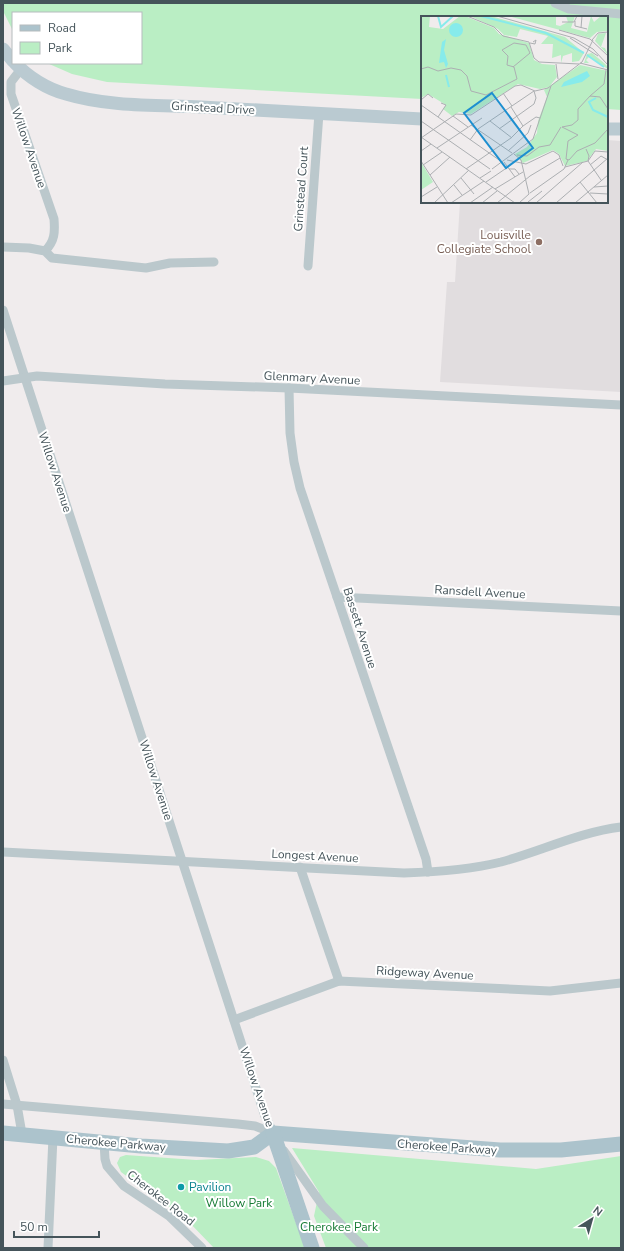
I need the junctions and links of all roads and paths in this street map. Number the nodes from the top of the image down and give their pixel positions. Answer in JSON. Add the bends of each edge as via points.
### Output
{"nodes":[{"id":1,"x":555,"y":3,"type":"edge"},
{"id":2,"x":621,"y":14,"type":"edge"},
{"id":3,"x":3,"y":49,"type":"edge"},
{"id":4,"x":12,"y":59,"type":"edge"},
{"id":5,"x":16,"y":64,"type":"edge"},
{"id":6,"x":319,"y":114,"type":"junction"},
{"id":7,"x":421,"y":119,"type":"edge"},
{"id":8,"x":608,"y":128,"type":"edge"},
{"id":9,"x":621,"y":129,"type":"edge"},
{"id":10,"x":3,"y":247,"type":"edge"},
{"id":11,"x":45,"y":251,"type":"junction"},
{"id":12,"x":214,"y":262,"type":"dead end"},
{"id":13,"x":308,"y":266,"type":"dead end"},
{"id":14,"x":3,"y":310,"type":"edge"},
{"id":15,"x":25,"y":377,"type":"junction"},
{"id":16,"x":3,"y":381,"type":"edge"},
{"id":17,"x":289,"y":388,"type":"junction"},
{"id":18,"x":621,"y":405,"type":"edge"},
{"id":19,"x":337,"y":597,"type":"junction"},
{"id":20,"x":621,"y":611,"type":"edge"},
{"id":21,"x":621,"y":827,"type":"edge"},
{"id":22,"x":3,"y":852,"type":"edge"},
{"id":23,"x":182,"y":861,"type":"junction"},
{"id":24,"x":300,"y":867,"type":"junction"},
{"id":25,"x":428,"y":872,"type":"junction"},
{"id":26,"x":339,"y":981,"type":"junction"},
{"id":27,"x":621,"y":983,"type":"edge"},
{"id":28,"x":234,"y":1020,"type":"junction"},
{"id":29,"x":3,"y":1060,"type":"edge"},
{"id":30,"x":3,"y":1104,"type":"edge"},
{"id":31,"x":17,"y":1105,"type":"junction"},
{"id":32,"x":3,"y":1133,"type":"edge"},
{"id":33,"x":273,"y":1133,"type":"junction"},
{"id":34,"x":22,"y":1134,"type":"junction"},
{"id":35,"x":53,"y":1137,"type":"junction"},
{"id":36,"x":104,"y":1142,"type":"junction"},
{"id":37,"x":621,"y":1144,"type":"edge"},
{"id":38,"x":48,"y":1248,"type":"edge"},
{"id":39,"x":202,"y":1248,"type":"edge"},
{"id":40,"x":312,"y":1248,"type":"edge"},
{"id":41,"x":364,"y":1248,"type":"edge"}],
"edges":[{"from":1,"to":2,"type":"street","via":[[569,10]]},
{"from":3,"to":4,"type":"main road","name":"Grinstead Drive"},
{"from":5,"to":6,"type":"main road","name":"Grinstead Drive","via":[[48,87],[84,98],[134,104]]},
{"from":5,"to":11,"type":"street","name":"Willow Avenue","via":[[11,94],[54,219],[55,236]]},
{"from":6,"to":7,"type":"main road","name":"Grinstead Drive"},
{"from":6,"to":13,"type":"street","name":"Grinstead Court"},
{"from":8,"to":9,"type":"main road"},
{"from":10,"to":11,"type":"street"},
{"from":11,"to":12,"type":"street","via":[[52,258],[146,268],[170,263]]},
{"from":14,"to":15,"type":"street","name":"Willow Avenue"},
{"from":15,"to":16,"type":"street","name":"Glenmary Avenue"},
{"from":15,"to":17,"type":"street","name":"Glenmary Avenue"},
{"from":15,"to":23,"type":"street","name":"Willow Avenue"},
{"from":17,"to":18,"type":"street","name":"Glenmary Avenue"},
{"from":17,"to":19,"type":"street","name":"Bassett Avenue","via":[[290,433],[294,462],[300,488]]},
{"from":19,"to":20,"type":"street","name":"Ransdell Avenue"},
{"from":19,"to":25,"type":"street","name":"Bassett Avenue","via":[[426,859]]},
{"from":21,"to":25,"type":"street","name":"Longest Avenue","via":[[482,866]]},
{"from":22,"to":23,"type":"street","name":"Longest Avenue"},
{"from":23,"to":24,"type":"street","name":"Longest Avenue"},
{"from":23,"to":28,"type":"street","name":"Willow Avenue"},
{"from":24,"to":25,"type":"street","name":"Longest Avenue"},
{"from":24,"to":26,"type":"street"},
{"from":26,"to":27,"type":"street","name":"Ridgeway Avenue","via":[[550,991]]},
{"from":26,"to":28,"type":"street","name":"Ridgeway Avenue"},
{"from":28,"to":33,"type":"street","name":"Willow Avenue","via":[[265,1116]]},
{"from":29,"to":31,"type":"street"},
{"from":30,"to":31,"type":"street","name":"Cherokee Parkway"},
{"from":31,"to":33,"type":"street","name":"Cherokee Parkway","via":[[238,1124],[255,1126]]},
{"from":31,"to":34,"type":"street"},
{"from":32,"to":34,"type":"main road","name":"Cherokee Parkway"},
{"from":33,"to":36,"type":"main road","name":"Cherokee Parkway","via":[[254,1147],[228,1150]]},
{"from":33,"to":37,"type":"main road","name":"Cherokee Parkway","via":[[500,1150],[561,1150]]},
{"from":33,"to":40,"type":"main road","name":"Willow Avenue"},
{"from":33,"to":41,"type":"street","via":[[323,1206]]},
{"from":34,"to":35,"type":"main road","name":"Cherokee Parkway"},
{"from":35,"to":36,"type":"main road","name":"Cherokee Parkway"},
{"from":35,"to":38,"type":"street"},
{"from":36,"to":39,"type":"street","name":"Cherokee Road","via":[[104,1159],[107,1166],[124,1186],[168,1216]]}]}
